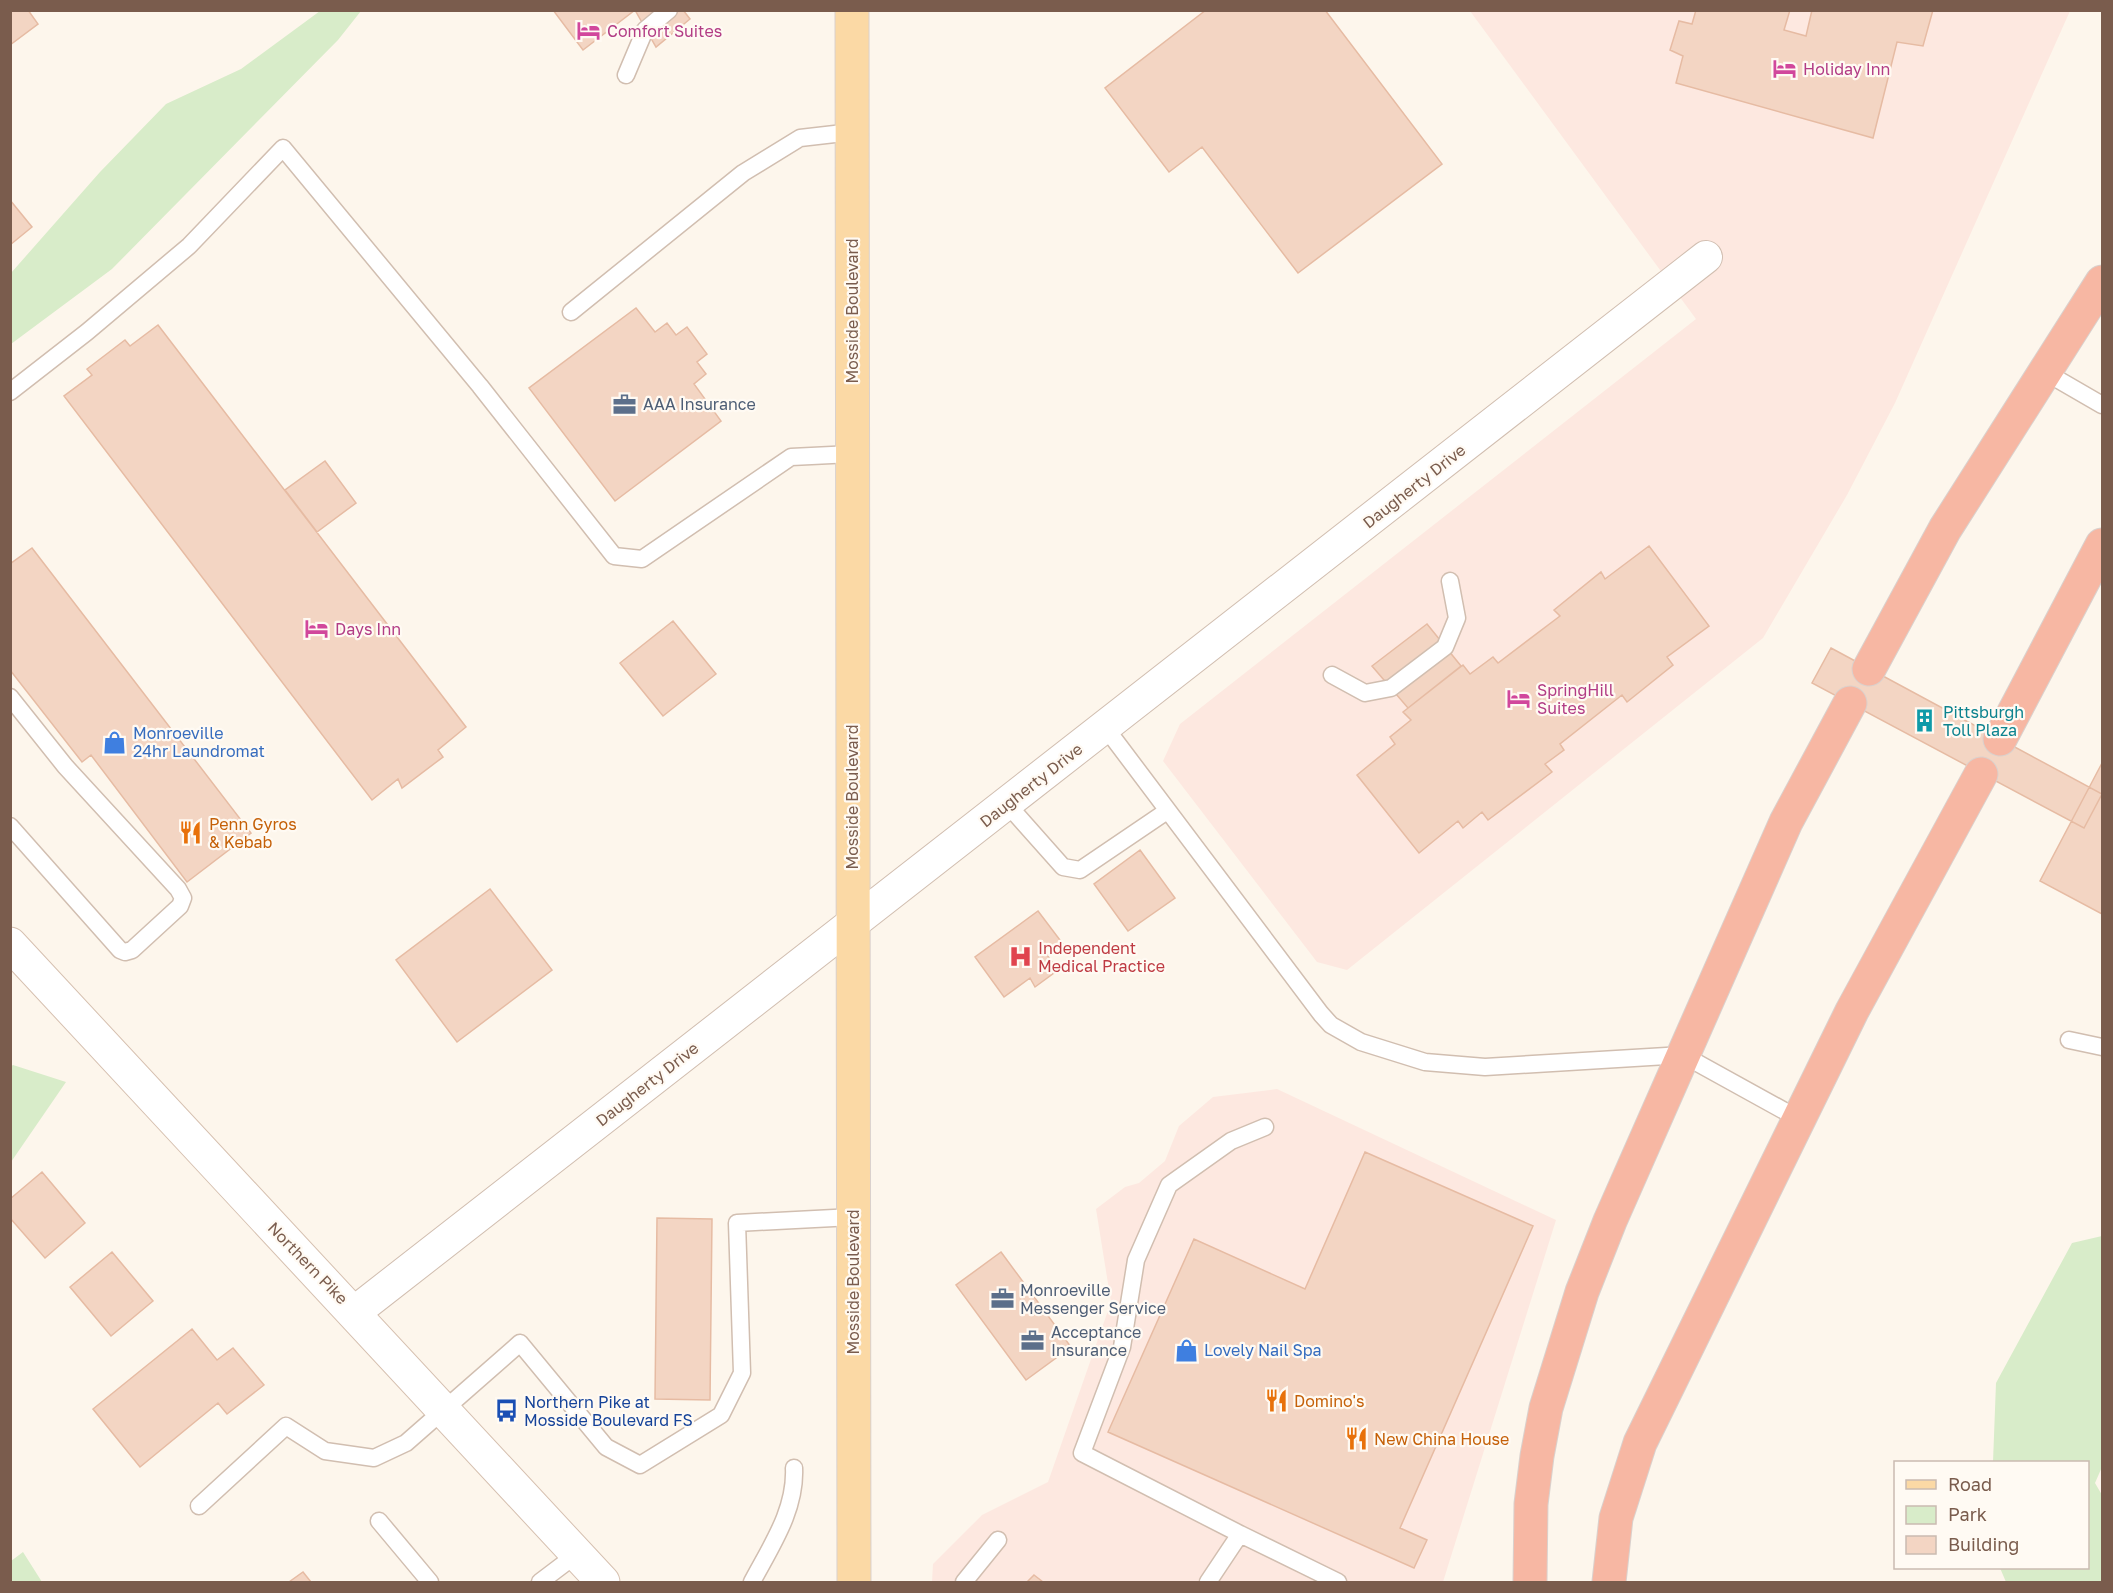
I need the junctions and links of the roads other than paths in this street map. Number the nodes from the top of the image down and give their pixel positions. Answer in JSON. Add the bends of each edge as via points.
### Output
{"nodes":[{"id":1,"x":669,"y":10,"type":"edge"},
{"id":2,"x":852,"y":10,"type":"edge"},
{"id":3,"x":626,"y":75,"type":"dead end"},
{"id":4,"x":852,"y":132,"type":"junction"},
{"id":5,"x":1706,"y":257,"type":"dead end"},
{"id":6,"x":2103,"y":282,"type":"edge"},
{"id":7,"x":571,"y":312,"type":"dead end"},
{"id":8,"x":2045,"y":372,"type":"junction"},
{"id":9,"x":10,"y":392,"type":"edge"},
{"id":10,"x":2103,"y":405,"type":"edge"},
{"id":11,"x":852,"y":454,"type":"junction"},
{"id":12,"x":2103,"y":545,"type":"edge"},
{"id":13,"x":1450,"y":581,"type":"dead end"},
{"id":14,"x":1869,"y":669,"type":"dead end"},
{"id":15,"x":1332,"y":675,"type":"dead end"},
{"id":16,"x":10,"y":697,"type":"edge"},
{"id":17,"x":1850,"y":704,"type":"dead end"},
{"id":18,"x":1105,"y":728,"type":"junction"},
{"id":19,"x":2000,"y":739,"type":"dead end"},
{"id":20,"x":1981,"y":774,"type":"dead end"},
{"id":21,"x":1006,"y":804,"type":"junction"},
{"id":22,"x":1167,"y":811,"type":"junction"},
{"id":23,"x":10,"y":826,"type":"edge"},
{"id":24,"x":852,"y":924,"type":"junction"},
{"id":25,"x":10,"y":944,"type":"edge"},
{"id":26,"x":2069,"y":1040,"type":"dead end"},
{"id":27,"x":2103,"y":1047,"type":"edge"},
{"id":28,"x":1683,"y":1054,"type":"junction"},
{"id":29,"x":1799,"y":1119,"type":"junction"},
{"id":30,"x":1265,"y":1128,"type":"dead end"},
{"id":31,"x":853,"y":1217,"type":"junction"},
{"id":32,"x":355,"y":1312,"type":"junction"},
{"id":33,"x":444,"y":1410,"type":"junction"},
{"id":34,"x":794,"y":1468,"type":"dead end"},
{"id":35,"x":198,"y":1506,"type":"dead end"},
{"id":36,"x":379,"y":1521,"type":"dead end"},
{"id":37,"x":1240,"y":1534,"type":"junction"},
{"id":38,"x":998,"y":1540,"type":"dead end"},
{"id":39,"x":577,"y":1554,"type":"junction"},
{"id":40,"x":430,"y":1582,"type":"edge"},
{"id":41,"x":540,"y":1582,"type":"edge"},
{"id":42,"x":603,"y":1582,"type":"edge"},
{"id":43,"x":752,"y":1582,"type":"edge"},
{"id":44,"x":854,"y":1582,"type":"edge"},
{"id":45,"x":964,"y":1582,"type":"edge"},
{"id":46,"x":1208,"y":1582,"type":"edge"},
{"id":47,"x":1338,"y":1582,"type":"edge"},
{"id":48,"x":1530,"y":1582,"type":"edge"},
{"id":49,"x":1609,"y":1582,"type":"edge"}],
"edges":[{"from":1,"to":3,"type":"lane","via":[[645,30]]},
{"from":2,"to":4,"type":"main road","name":"Mosside Boulevard"},
{"from":4,"to":7,"type":"lane","via":[[800,138],[743,172]]},
{"from":4,"to":11,"type":"main road","name":"Mosside Boulevard"},
{"from":5,"to":18,"type":"street","name":"Daugherty Drive"},
{"from":6,"to":8,"type":"highway"},
{"from":8,"to":10,"type":"lane"},
{"from":8,"to":14,"type":"highway","via":[[1945,529]]},
{"from":9,"to":11,"type":"lane","via":[[189,246],[284,148],[614,556],[642,559],[791,457]]},
{"from":11,"to":24,"type":"main road","name":"Mosside Boulevard"},
{"from":12,"to":19,"type":"highway"},
{"from":13,"to":15,"type":"lane","via":[[1457,618],[1445,647],[1391,688],[1365,693]]},
{"from":16,"to":23,"type":"lane","via":[[65,766],[178,889],[183,898],[180,906],[132,950],[120,950]]},
{"from":17,"to":28,"type":"highway","via":[[1786,822]]},
{"from":18,"to":21,"type":"street","name":"Daugherty Drive"},
{"from":18,"to":22,"type":"lane"},
{"from":20,"to":29,"type":"highway","via":[[1852,1011]]},
{"from":21,"to":22,"type":"lane","via":[[1063,867],[1080,870]]},
{"from":21,"to":24,"type":"street","name":"Daugherty Drive"},
{"from":22,"to":28,"type":"lane","via":[[1331,1026],[1361,1042],[1425,1062],[1485,1067]]},
{"from":24,"to":31,"type":"main road","name":"Mosside Boulevard"},
{"from":24,"to":32,"type":"street","name":"Daugherty Drive"},
{"from":25,"to":32,"type":"main road","name":"Northern Pike"},
{"from":26,"to":27,"type":"lane"},
{"from":28,"to":29,"type":"lane"},
{"from":28,"to":48,"type":"highway","via":[[1610,1221],[1560,1358],[1537,1456],[1531,1504]]},
{"from":29,"to":49,"type":"highway","via":[[1640,1443],[1616,1518]]},
{"from":30,"to":37,"type":"lane","via":[[1231,1141],[1169,1185],[1136,1260],[1122,1347],[1083,1453]]},
{"from":31,"to":33,"type":"lane","via":[[737,1222],[742,1373],[721,1415],[640,1465],[606,1447],[520,1343]]},
{"from":31,"to":44,"type":"main road","name":"Mosside Boulevard"},
{"from":32,"to":33,"type":"main road","name":"Northern Pike"},
{"from":33,"to":35,"type":"lane","via":[[406,1443],[374,1458],[325,1451],[286,1426]]},
{"from":33,"to":39,"type":"main road","name":"Northern Pike"},
{"from":34,"to":43,"type":"lane","via":[[795,1484],[788,1514]]},
{"from":36,"to":40,"type":"lane"},
{"from":37,"to":46,"type":"lane"},
{"from":37,"to":47,"type":"lane"},
{"from":38,"to":45,"type":"lane"},
{"from":39,"to":41,"type":"lane"},
{"from":39,"to":42,"type":"main road","name":"Northern Pike"}]}
